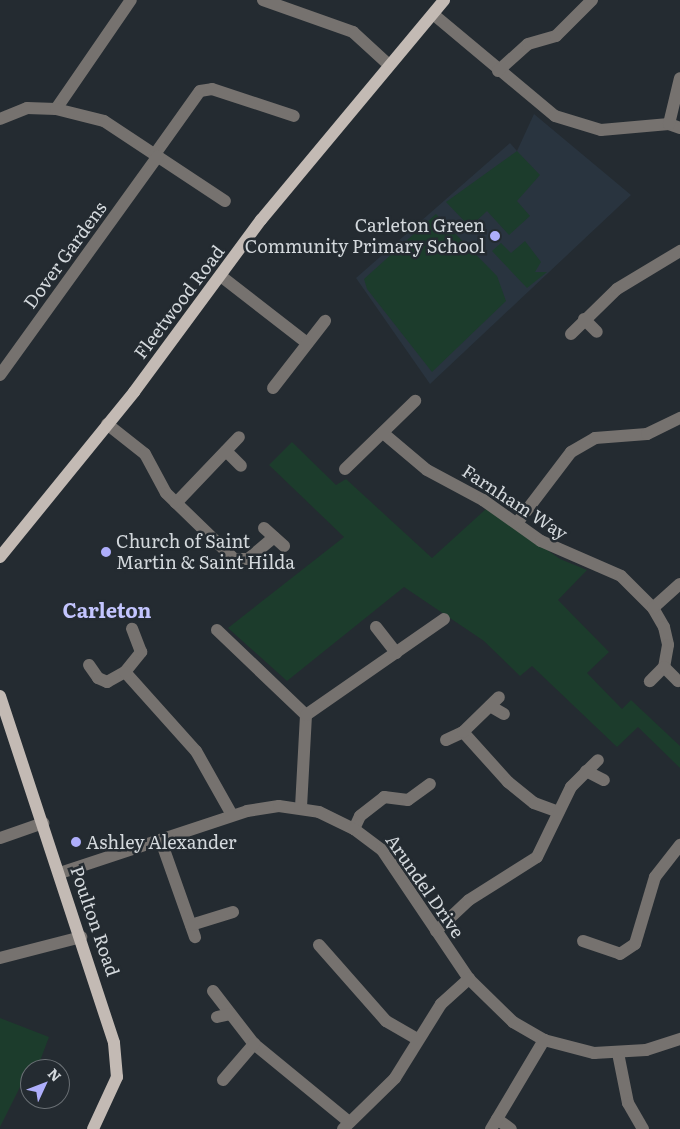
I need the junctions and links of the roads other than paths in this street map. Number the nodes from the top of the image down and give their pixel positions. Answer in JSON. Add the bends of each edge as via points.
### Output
{"nodes":[{"id":1,"x":131,"y":0,"type":"edge"},
{"id":2,"x":263,"y":0,"type":"edge"},
{"id":3,"x":444,"y":0,"type":"edge"},
{"id":4,"x":592,"y":0,"type":"edge"},
{"id":5,"x":433,"y":14,"type":"junction"},
{"id":6,"x":389,"y":65,"type":"junction"},
{"id":7,"x":498,"y":71,"type":"junction"},
{"id":8,"x":680,"y":78,"type":"edge"},
{"id":9,"x":56,"y":109,"type":"junction"},
{"id":10,"x":294,"y":116,"type":"dead end"},
{"id":11,"x":0,"y":119,"type":"edge"},
{"id":12,"x":674,"y":126,"type":"edge"},
{"id":13,"x":157,"y":155,"type":"junction"},
{"id":14,"x":225,"y":201,"type":"dead end"},
{"id":15,"x":680,"y":251,"type":"edge"},
{"id":16,"x":222,"y":277,"type":"junction"},
{"id":17,"x":584,"y":319,"type":"junction"},
{"id":18,"x":325,"y":321,"type":"dead end"},
{"id":19,"x":597,"y":332,"type":"dead end"},
{"id":20,"x":571,"y":334,"type":"dead end"},
{"id":21,"x":307,"y":343,"type":"junction"},
{"id":22,"x":0,"y":375,"type":"edge"},
{"id":23,"x":273,"y":388,"type":"dead end"},
{"id":24,"x":415,"y":401,"type":"dead end"},
{"id":25,"x":680,"y":418,"type":"edge"},
{"id":26,"x":107,"y":424,"type":"junction"},
{"id":27,"x":383,"y":433,"type":"junction"},
{"id":28,"x":239,"y":437,"type":"dead end"},
{"id":29,"x":226,"y":451,"type":"junction"},
{"id":30,"x":241,"y":466,"type":"dead end"},
{"id":31,"x":345,"y":469,"type":"dead end"},
{"id":32,"x":176,"y":503,"type":"junction"},
{"id":33,"x":517,"y":523,"type":"junction"},
{"id":34,"x":284,"y":546,"type":"dead end"},
{"id":35,"x":0,"y":557,"type":"edge"},
{"id":36,"x":680,"y":584,"type":"edge"},
{"id":37,"x":654,"y":608,"type":"junction"},
{"id":38,"x":444,"y":619,"type":"dead end"},
{"id":39,"x":376,"y":627,"type":"dead end"},
{"id":40,"x":132,"y":629,"type":"dead end"},
{"id":41,"x":217,"y":630,"type":"dead end"},
{"id":42,"x":396,"y":653,"type":"junction"},
{"id":43,"x":89,"y":666,"type":"dead end"},
{"id":44,"x":664,"y":667,"type":"junction"},
{"id":45,"x":125,"y":672,"type":"junction"},
{"id":46,"x":650,"y":681,"type":"dead end"},
{"id":47,"x":678,"y":681,"type":"dead end"},
{"id":48,"x":0,"y":696,"type":"edge"},
{"id":49,"x":504,"y":714,"type":"dead end"},
{"id":50,"x":306,"y":715,"type":"junction"},
{"id":51,"x":464,"y":732,"type":"junction"},
{"id":52,"x":446,"y":740,"type":"dead end"},
{"id":53,"x":598,"y":760,"type":"dead end"},
{"id":54,"x":586,"y":771,"type":"junction"},
{"id":55,"x":604,"y":780,"type":"dead end"},
{"id":56,"x":430,"y":784,"type":"dead end"},
{"id":57,"x":301,"y":807,"type":"junction"},
{"id":58,"x":556,"y":811,"type":"junction"},
{"id":59,"x":232,"y":815,"type":"junction"},
{"id":60,"x":43,"y":823,"type":"junction"},
{"id":61,"x":354,"y":829,"type":"junction"},
{"id":62,"x":0,"y":838,"type":"edge"},
{"id":63,"x":161,"y":841,"type":"junction"},
{"id":64,"x":680,"y":845,"type":"edge"},
{"id":65,"x":60,"y":873,"type":"junction"},
{"id":66,"x":233,"y":912,"type":"dead end"},
{"id":67,"x":436,"y":931,"type":"junction"},
{"id":68,"x":81,"y":937,"type":"junction"},
{"id":69,"x":583,"y":941,"type":"dead end"},
{"id":70,"x":320,"y":945,"type":"dead end"},
{"id":71,"x":0,"y":958,"type":"edge"},
{"id":72,"x":469,"y":979,"type":"junction"},
{"id":73,"x":213,"y":991,"type":"dead end"},
{"id":74,"x":417,"y":1039,"type":"junction"},
{"id":75,"x":680,"y":1039,"type":"edge"},
{"id":76,"x":544,"y":1040,"type":"junction"},
{"id":77,"x":254,"y":1044,"type":"junction"},
{"id":78,"x":618,"y":1053,"type":"junction"},
{"id":79,"x":223,"y":1080,"type":"dead end"},
{"id":80,"x":494,"y":1124,"type":"edge"},
{"id":81,"x":345,"y":1125,"type":"edge"},
{"id":82,"x":94,"y":1129,"type":"edge"},
{"id":83,"x":511,"y":1129,"type":"edge"},
{"id":84,"x":643,"y":1129,"type":"edge"}],
"edges":[{"from":1,"to":9,"type":"street"},
{"from":2,"to":6,"type":"street","via":[[354,32]]},
{"from":3,"to":5,"type":"main road","name":"Fleetwood Road"},
{"from":4,"to":7,"type":"street","via":[[556,36],[528,44]]},
{"from":5,"to":6,"type":"main road","name":"Fleetwood Road"},
{"from":5,"to":7,"type":"street"},
{"from":6,"to":16,"type":"main road","name":"Fleetwood Road","via":[[261,220]]},
{"from":7,"to":12,"type":"street","via":[[543,108],[574,124],[601,130]]},
{"from":8,"to":12,"type":"street"},
{"from":9,"to":11,"type":"street","via":[[27,108]]},
{"from":9,"to":13,"type":"street","via":[[104,121]]},
{"from":10,"to":13,"type":"street","name":"Dover Gardens","via":[[212,89],[200,91]]},
{"from":13,"to":14,"type":"street"},
{"from":13,"to":22,"type":"street","name":"Dover Gardens"},
{"from":15,"to":17,"type":"street","via":[[617,289]]},
{"from":16,"to":21,"type":"street"},
{"from":16,"to":26,"type":"main road","name":"Fleetwood Road"},
{"from":17,"to":19,"type":"street"},
{"from":17,"to":20,"type":"street"},
{"from":18,"to":21,"type":"street"},
{"from":21,"to":23,"type":"street"},
{"from":24,"to":27,"type":"street"},
{"from":25,"to":33,"type":"street","via":[[647,434],[595,438],[577,448]]},
{"from":26,"to":32,"type":"street","via":[[145,454]]},
{"from":26,"to":35,"type":"main road","name":"Fleetwood Road"},
{"from":27,"to":31,"type":"street"},
{"from":27,"to":33,"type":"street","name":"Farnham Way","via":[[427,470]]},
{"from":28,"to":29,"type":"street"},
{"from":29,"to":30,"type":"street"},
{"from":29,"to":32,"type":"street"},
{"from":32,"to":34,"type":"street","via":[[240,561],[269,533]]},
{"from":33,"to":37,"type":"street","name":"Farnham Way","via":[[564,555],[621,576]]},
{"from":36,"to":37,"type":"street"},
{"from":37,"to":44,"type":"street","name":"Farnham Way","via":[[666,636]]},
{"from":38,"to":42,"type":"street"},
{"from":39,"to":42,"type":"street"},
{"from":40,"to":45,"type":"street","via":[[141,652]]},
{"from":41,"to":50,"type":"street"},
{"from":42,"to":50,"type":"street"},
{"from":43,"to":45,"type":"street","via":[[98,678],[107,682]]},
{"from":44,"to":46,"type":"street"},
{"from":44,"to":47,"type":"street"},
{"from":45,"to":59,"type":"street","via":[[196,751]]},
{"from":48,"to":60,"type":"main road","name":"Poulton Road"},
{"from":49,"to":51,"type":"street","via":[[494,702]]},
{"from":50,"to":57,"type":"street"},
{"from":51,"to":52,"type":"street"},
{"from":51,"to":58,"type":"street","via":[[508,782],[534,803]]},
{"from":53,"to":54,"type":"street"},
{"from":54,"to":55,"type":"street"},
{"from":54,"to":58,"type":"street"},
{"from":56,"to":61,"type":"street","via":[[408,800],[384,797],[360,816]]},
{"from":57,"to":59,"type":"street","name":"Arundel Drive","via":[[264,807]]},
{"from":57,"to":61,"type":"street","name":"Arundel Drive"},
{"from":58,"to":67,"type":"street","via":[[537,857],[469,900]]},
{"from":59,"to":63,"type":"street","name":"Arundel Drive"},
{"from":60,"to":62,"type":"street"},
{"from":60,"to":65,"type":"main road","name":"Poulton Road"},
{"from":61,"to":67,"type":"street","name":"Arundel Drive","via":[[382,850]]},
{"from":63,"to":65,"type":"street","name":"Arundel Drive"},
{"from":63,"to":66,"type":"street","via":[[193,931]]},
{"from":64,"to":69,"type":"street","via":[[655,876],[640,937],[619,960]]},
{"from":65,"to":68,"type":"main road","name":"Poulton Road"},
{"from":67,"to":72,"type":"street","name":"Arundel Drive"},
{"from":68,"to":71,"type":"street"},
{"from":68,"to":82,"type":"main road","name":"Poulton Road","via":[[104,1002],[118,1068]]},
{"from":70,"to":74,"type":"street","via":[[330,968],[386,1021]]},
{"from":72,"to":74,"type":"street","via":[[441,1004]]},
{"from":72,"to":76,"type":"street","name":"Arundel Drive","via":[[513,1022]]},
{"from":73,"to":77,"type":"street","via":[[223,1015]]},
{"from":74,"to":81,"type":"street","via":[[396,1078]]},
{"from":75,"to":78,"type":"street","name":"Arundel Drive"},
{"from":76,"to":78,"type":"street","name":"Arundel Drive","via":[[594,1053]]},
{"from":76,"to":80,"type":"street"},
{"from":77,"to":79,"type":"street"},
{"from":77,"to":81,"type":"street"},
{"from":78,"to":84,"type":"street","via":[[628,1103]]},
{"from":80,"to":83,"type":"street"}]}
